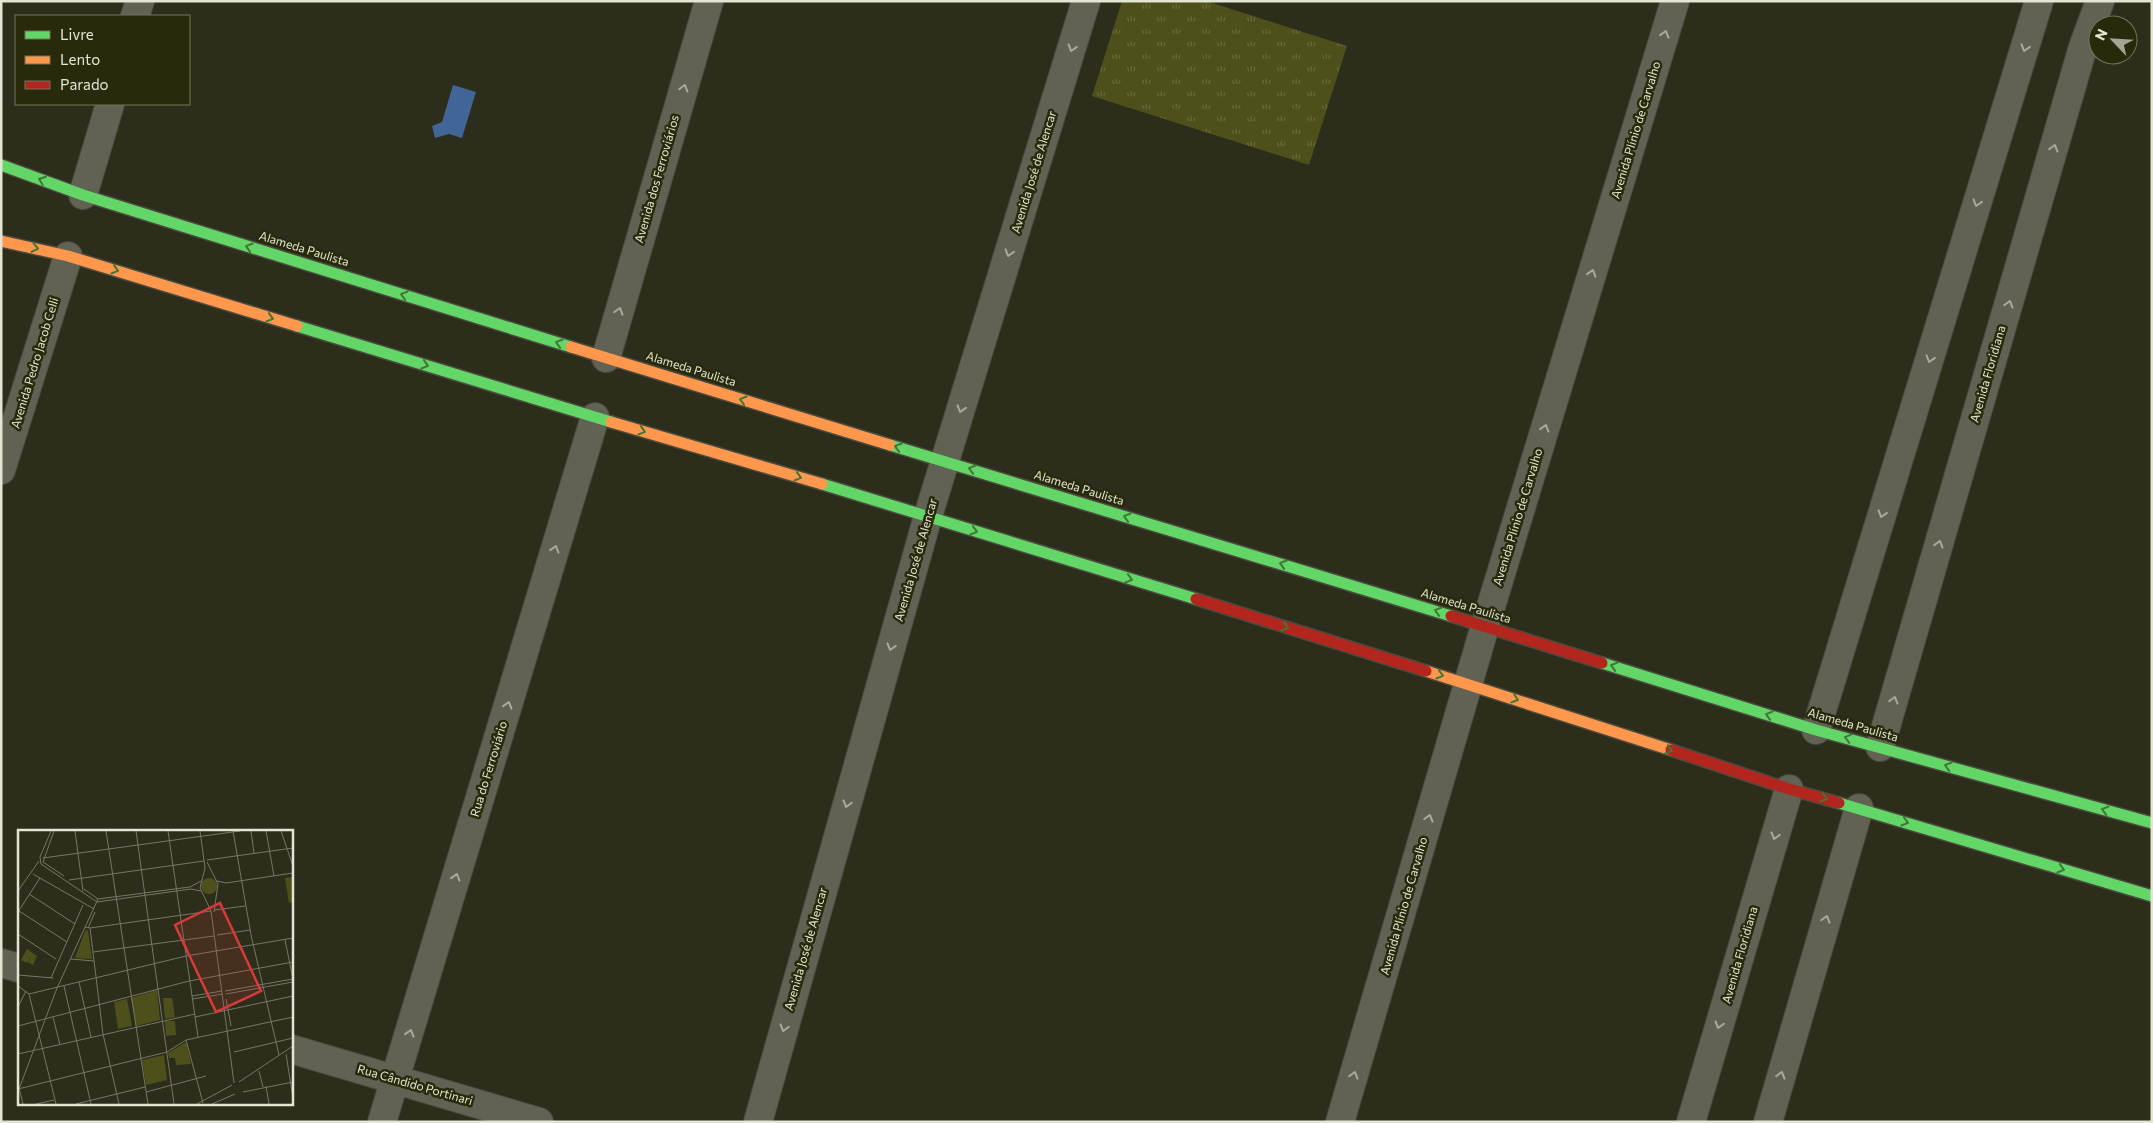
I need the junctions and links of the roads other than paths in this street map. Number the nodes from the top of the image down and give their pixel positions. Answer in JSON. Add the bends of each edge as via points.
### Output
{"nodes":[{"id":1,"x":140,"y":1,"type":"edge"},
{"id":2,"x":709,"y":1,"type":"edge"},
{"id":3,"x":1086,"y":1,"type":"edge"},
{"id":4,"x":1675,"y":1,"type":"edge"},
{"id":5,"x":2039,"y":1,"type":"edge"},
{"id":6,"x":2100,"y":1,"type":"edge"},
{"id":7,"x":135,"y":15,"type":"edge"},
{"id":8,"x":110,"y":105,"type":"edge"},
{"id":9,"x":1,"y":166,"type":"edge"},
{"id":10,"x":83,"y":195,"type":"junction"},
{"id":11,"x":1,"y":241,"type":"edge"},
{"id":12,"x":68,"y":256,"type":"junction"},
{"id":13,"x":606,"y":358,"type":"junction"},
{"id":14,"x":595,"y":417,"type":"junction"},
{"id":15,"x":945,"y":461,"type":"junction"},
{"id":16,"x":1,"y":470,"type":"edge"},
{"id":17,"x":928,"y":516,"type":"junction"},
{"id":18,"x":1485,"y":626,"type":"junction"},
{"id":19,"x":1469,"y":684,"type":"junction"},
{"id":20,"x":1816,"y":730,"type":"junction"},
{"id":21,"x":1880,"y":747,"type":"junction"},
{"id":22,"x":1789,"y":789,"type":"junction"},
{"id":23,"x":1858,"y":808,"type":"junction"},
{"id":24,"x":2152,"y":823,"type":"edge"},
{"id":25,"x":2152,"y":896,"type":"edge"},
{"id":26,"x":1,"y":963,"type":"edge"},
{"id":27,"x":18,"y":968,"type":"edge"},
{"id":28,"x":292,"y":1048,"type":"edge"},
{"id":29,"x":396,"y":1079,"type":"junction"},
{"id":30,"x":382,"y":1122,"type":"edge"},
{"id":31,"x":539,"y":1122,"type":"edge"},
{"id":32,"x":758,"y":1122,"type":"edge"},
{"id":33,"x":1340,"y":1122,"type":"edge"},
{"id":34,"x":1691,"y":1122,"type":"edge"},
{"id":35,"x":1768,"y":1122,"type":"edge"}],
"edges":[{"from":1,"to":7,"type":"street"},
{"from":13,"to":2,"type":"street","name":"Avenida dos Ferroviários","one_way":true},
{"from":3,"to":15,"type":"street","name":"Avenida José de Alencar","one_way":true},
{"from":18,"to":4,"type":"street","name":"Avenida Plínio de Carvalho","one_way":true},
{"from":5,"to":20,"type":"street","one_way":true},
{"from":21,"to":6,"type":"street","name":"Avenida Floridiana","one_way":true,"via":[[2083,47]]},
{"from":8,"to":10,"type":"street"},
{"from":10,"to":9,"type":"main road","name":"Alameda Paulista","one_way":true},
{"from":13,"to":10,"type":"main road","name":"Alameda Paulista","one_way":true},
{"from":11,"to":12,"type":"main road","one_way":true},
{"from":12,"to":14,"type":"main road","one_way":true},
{"from":12,"to":16,"type":"street","name":"Avenida Pedro Jacob Celli"},
{"from":15,"to":13,"type":"main road","name":"Alameda Paulista","one_way":true},
{"from":14,"to":17,"type":"main road","one_way":true},
{"from":29,"to":14,"type":"street","name":"Rua do Ferroviário","one_way":true},
{"from":15,"to":17,"type":"street","name":"Avenida José de Alencar"},
{"from":18,"to":15,"type":"main road","name":"Alameda Paulista","one_way":true},
{"from":17,"to":19,"type":"main road","one_way":true},
{"from":17,"to":32,"type":"street","name":"Avenida José de Alencar","one_way":true},
{"from":18,"to":19,"type":"street","name":"Avenida Plínio de Carvalho"},
{"from":20,"to":18,"type":"main road","name":"Alameda Paulista","one_way":true},
{"from":19,"to":22,"type":"main road","one_way":true},
{"from":33,"to":19,"type":"street","name":"Avenida Plínio de Carvalho","one_way":true},
{"from":21,"to":20,"type":"main road","name":"Alameda Paulista","one_way":true},
{"from":24,"to":21,"type":"main road","name":"Alameda Paulista","one_way":true},
{"from":22,"to":23,"type":"main road","one_way":true},
{"from":22,"to":34,"type":"street","name":"Avenida Floridiana","one_way":true},
{"from":23,"to":25,"type":"main road","one_way":true},
{"from":35,"to":23,"type":"street","one_way":true},
{"from":26,"to":27,"type":"street"},
{"from":28,"to":29,"type":"street","name":"Rua Cândido Portinari"},
{"from":29,"to":30,"type":"street","name":"Rua do Ferroviário"},
{"from":29,"to":31,"type":"street","name":"Rua Cândido Portinari"}]}
